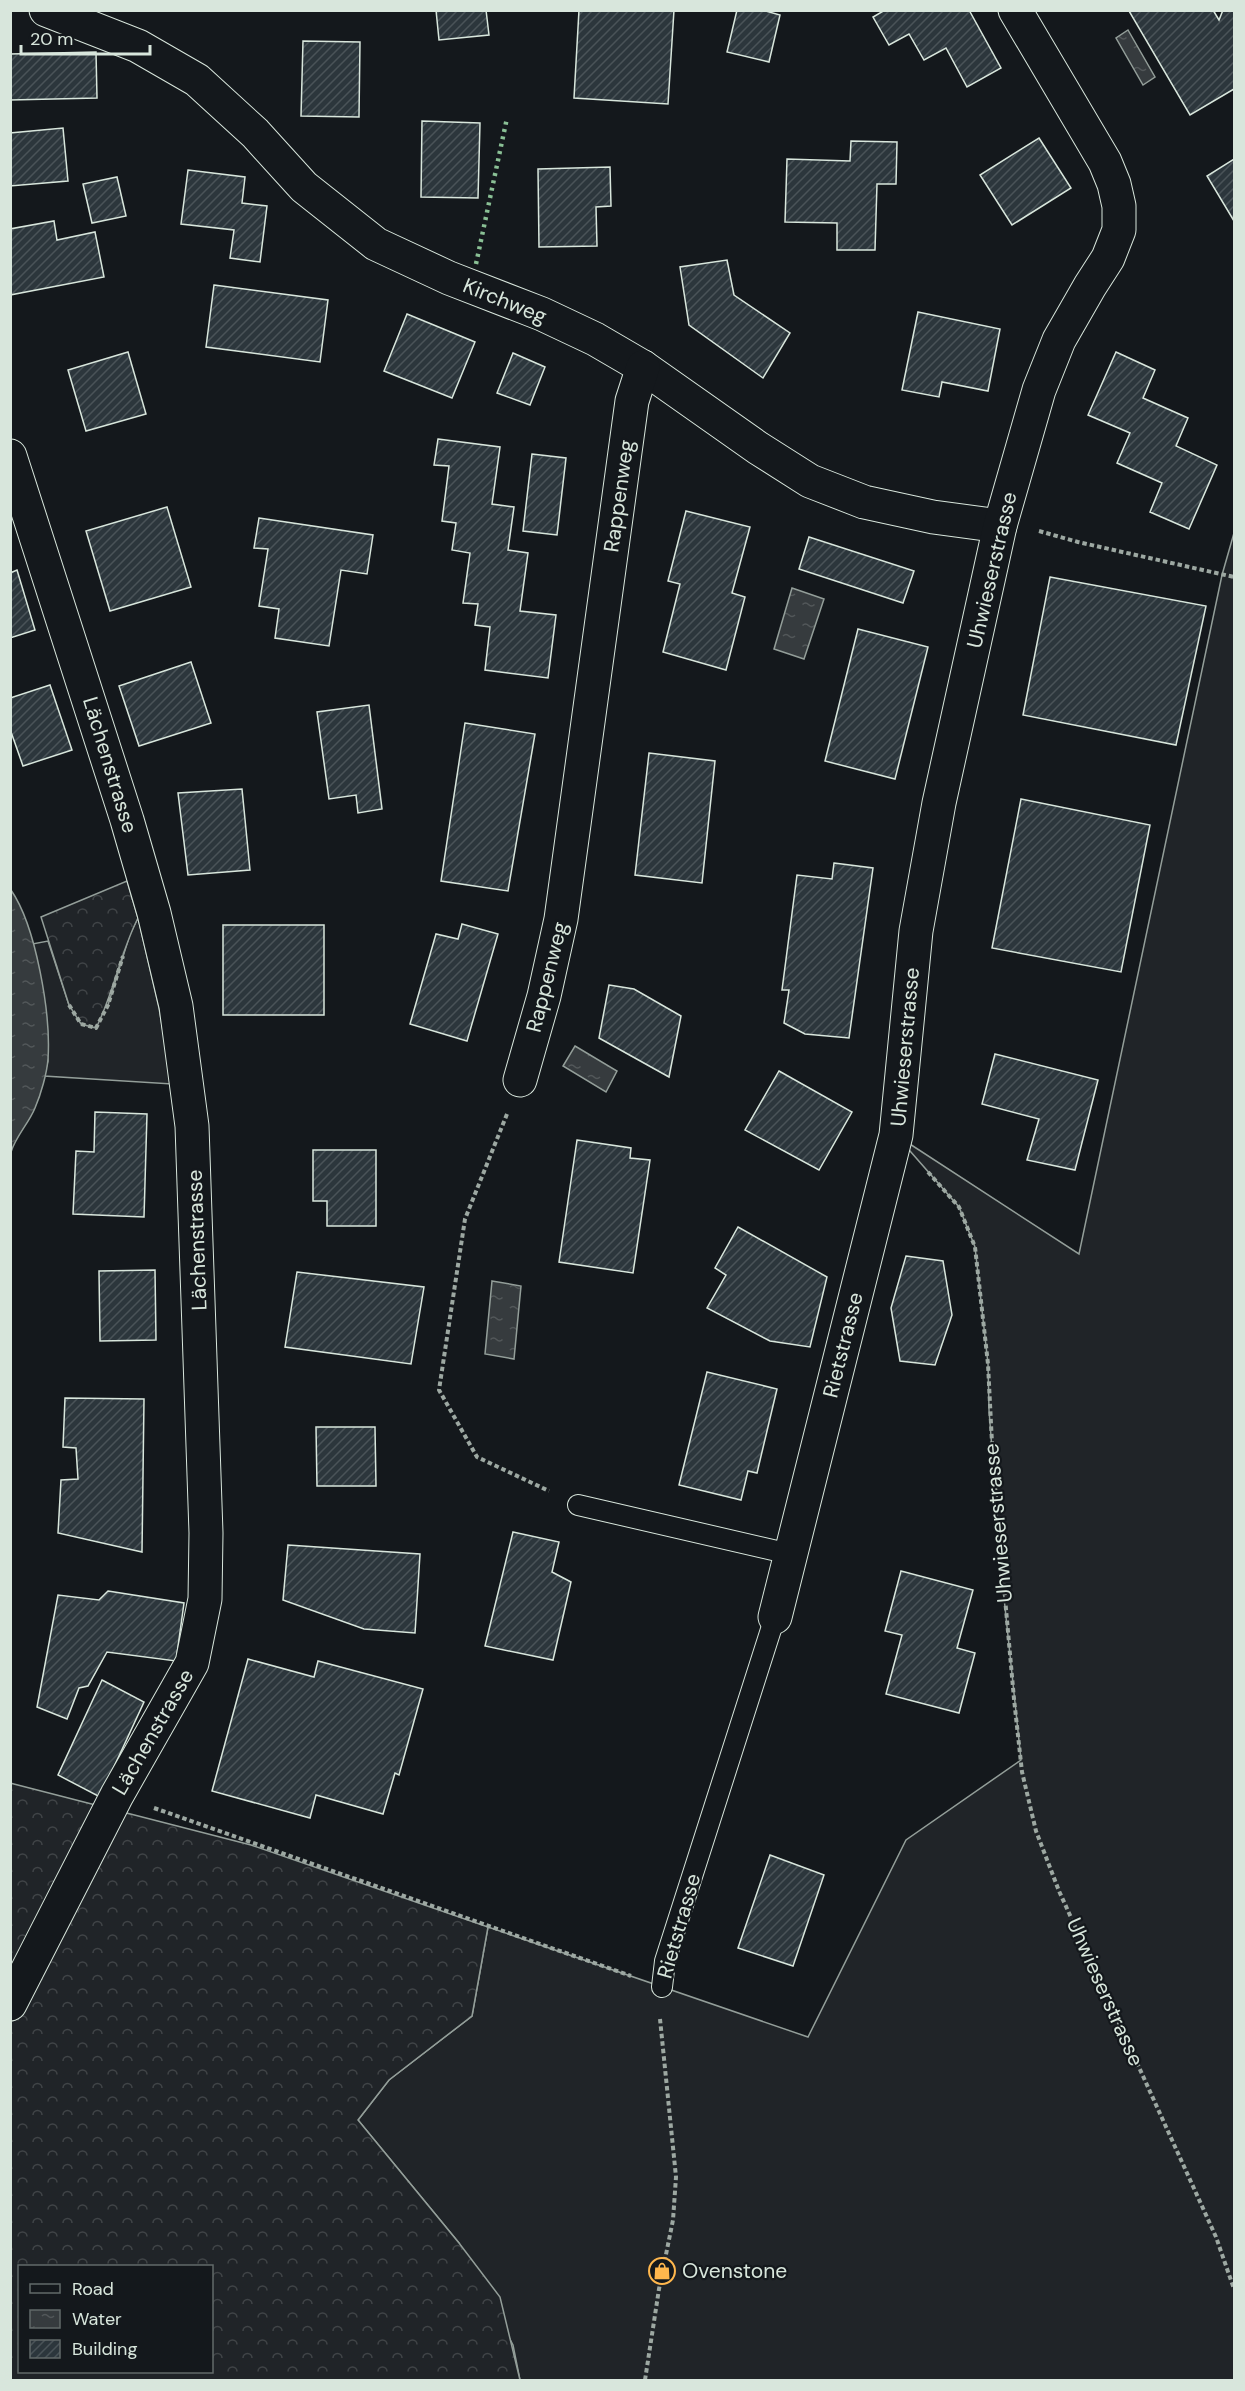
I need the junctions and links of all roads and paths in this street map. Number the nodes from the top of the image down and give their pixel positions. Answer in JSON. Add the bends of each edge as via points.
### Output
{"nodes":[{"id":1,"x":46,"y":10,"type":"edge"},
{"id":2,"x":1023,"y":13,"type":"edge"},
{"id":3,"x":643,"y":367,"type":"junction"},
{"id":4,"x":10,"y":456,"type":"edge"},
{"id":5,"x":1000,"y":526,"type":"junction"},
{"id":6,"x":1078,"y":543,"type":"dead end"},
{"id":7,"x":1234,"y":577,"type":"edge"},
{"id":8,"x":154,"y":913,"type":"junction"},
{"id":9,"x":69,"y":1005,"type":"dead end"},
{"id":10,"x":520,"y":1080,"type":"joint"},
{"id":11,"x":896,"y":1135,"type":"junction"},
{"id":12,"x":578,"y":1505,"type":"joint"},
{"id":13,"x":790,"y":1554,"type":"junction"},
{"id":14,"x":775,"y":1617,"type":"joint"},
{"id":15,"x":117,"y":1795,"type":"junction"},
{"id":16,"x":662,"y":1987,"type":"junction"},
{"id":17,"x":10,"y":2004,"type":"edge"},
{"id":18,"x":1234,"y":2289,"type":"edge"},
{"id":19,"x":645,"y":2380,"type":"edge"}],
"edges":[{"from":1,"to":3,"type":"street","name":"Kirchweg","via":[[138,46],[197,80],[255,133],[304,186],[376,244],[585,334]]},
{"from":2,"to":5,"type":"street","name":"Uhwieserstrasse","via":[[1105,162],[1119,206],[1119,230],[1108,258],[1059,340],[1039,390]]},
{"from":3,"to":5,"type":"street","name":"Kirchweg","via":[[810,481],[864,502]]},
{"from":3,"to":10,"type":"street","name":"Rappenweg","via":[[633,401],[561,919]]},
{"from":4,"to":8,"type":"street","name":"Lächenstrasse","via":[[128,820]]},
{"from":5,"to":11,"type":"street","name":"Uhwieserstrasse","via":[[939,803],[916,931]]},
{"from":6,"to":7,"type":"path"},
{"from":8,"to":9,"type":"path","via":[[138,918],[108,1005],[96,1028],[81,1024]]},
{"from":8,"to":15,"type":"street","name":"Lächenstrasse","via":[[176,1006],[192,1126],[206,1599],[192,1663]]},
{"from":10,"to":12,"type":"path","via":[[465,1219],[439,1390],[477,1457]]},
{"from":11,"to":13,"type":"street","name":"Rietstrasse"},
{"from":11,"to":18,"type":"path","name":"Uhwieserstrasse","via":[[959,1207],[975,1246],[1014,1699],[1022,1772],[1036,1832],[1216,2237]]},
{"from":12,"to":13,"type":"lane"},
{"from":13,"to":14,"type":"street","name":"Rietstrasse"},
{"from":14,"to":16,"type":"lane","name":"Rietstrasse","via":[[665,1961]]},
{"from":15,"to":16,"type":"path"},
{"from":15,"to":17,"type":"street","name":"Lächenstrasse"},
{"from":16,"to":19,"type":"path","name":"Rietstrasse","via":[[659,2007],[676,2177],[673,2220]]}]}
